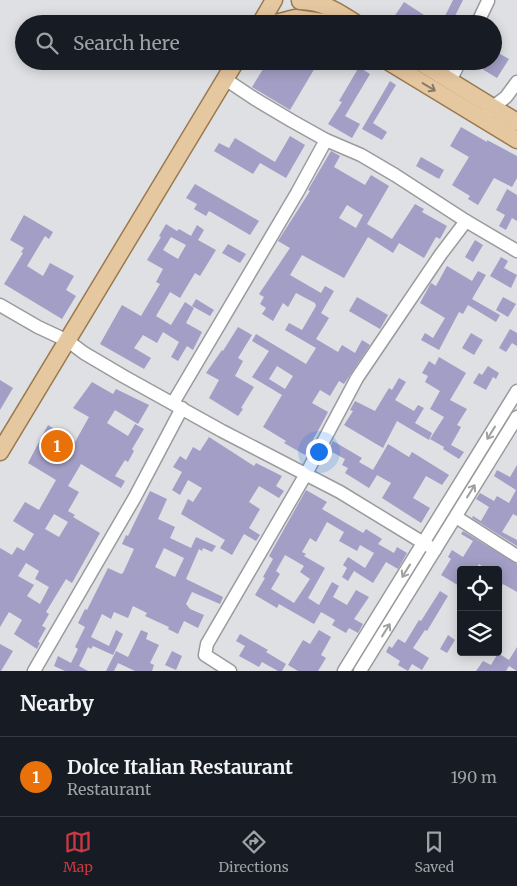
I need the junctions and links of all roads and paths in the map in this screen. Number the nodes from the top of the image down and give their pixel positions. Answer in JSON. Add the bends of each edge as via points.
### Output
{"nodes":[{"id":1,"x":274,"y":0,"type":"edge"},
{"id":2,"x":299,"y":0,"type":"edge"},
{"id":3,"x":488,"y":1,"type":"edge"},
{"id":4,"x":326,"y":3,"type":"edge"},
{"id":5,"x":265,"y":15,"type":"edge"},
{"id":6,"x":314,"y":15,"type":"edge"},
{"id":7,"x":344,"y":15,"type":"edge"},
{"id":8,"x":482,"y":15,"type":"edge"},
{"id":9,"x":230,"y":70,"type":"edge"},
{"id":10,"x":404,"y":70,"type":"edge"},
{"id":11,"x":432,"y":70,"type":"edge"},
{"id":12,"x":456,"y":70,"type":"edge"},
{"id":13,"x":224,"y":79,"type":"junction"},
{"id":14,"x":450,"y":81,"type":"junction"},
{"id":15,"x":517,"y":82,"type":"edge"},
{"id":16,"x":488,"y":113,"type":"junction"},
{"id":17,"x":517,"y":122,"type":"edge"},
{"id":18,"x":326,"y":140,"type":"junction"},
{"id":19,"x":517,"y":140,"type":"edge"},
{"id":20,"x":466,"y":221,"type":"junction"},
{"id":21,"x":517,"y":251,"type":"edge"},
{"id":22,"x":0,"y":305,"type":"edge"},
{"id":23,"x":68,"y":341,"type":"junction"},
{"id":24,"x":517,"y":392,"type":"edge"},
{"id":25,"x":177,"y":405,"type":"junction"},
{"id":26,"x":517,"y":417,"type":"edge"},
{"id":27,"x":0,"y":452,"type":"edge"},
{"id":28,"x":306,"y":474,"type":"junction"},
{"id":29,"x":456,"y":517,"type":"junction"},
{"id":30,"x":424,"y":543,"type":"junction"},
{"id":31,"x":435,"y":550,"type":"junction"},
{"id":32,"x":517,"y":556,"type":"edge"},
{"id":33,"x":34,"y":671,"type":"edge"},
{"id":34,"x":230,"y":671,"type":"edge"},
{"id":35,"x":344,"y":671,"type":"edge"},
{"id":36,"x":360,"y":671,"type":"edge"}],
"edges":[{"from":1,"to":5,"type":"main road"},
{"from":2,"to":4,"type":"main road"},
{"from":2,"to":6,"type":"main road"},
{"from":3,"to":8,"type":"street"},
{"from":4,"to":7,"type":"main road"},
{"from":9,"to":13,"type":"main road"},
{"from":10,"to":16,"type":"main road","one_way":true},
{"from":11,"to":14,"type":"main road"},
{"from":12,"to":14,"type":"street"},
{"from":13,"to":18,"type":"street"},
{"from":13,"to":23,"type":"main road"},
{"from":14,"to":16,"type":"main road"},
{"from":15,"to":16,"type":"street"},
{"from":16,"to":17,"type":"main road"},
{"from":16,"to":19,"type":"main road"},
{"from":18,"to":20,"type":"street","via":[[387,170]]},
{"from":18,"to":25,"type":"street"},
{"from":20,"to":21,"type":"street"},
{"from":20,"to":28,"type":"street","via":[[356,378]]},
{"from":22,"to":23,"type":"street"},
{"from":23,"to":25,"type":"street"},
{"from":23,"to":27,"type":"main road"},
{"from":24,"to":30,"type":"street","one_way":true},
{"from":25,"to":28,"type":"street"},
{"from":25,"to":33,"type":"street","via":[[135,497]]},
{"from":29,"to":26,"type":"street","one_way":true},
{"from":28,"to":30,"type":"street"},
{"from":28,"to":34,"type":"street","via":[[207,644],[205,656]]},
{"from":29,"to":31,"type":"street"},
{"from":29,"to":32,"type":"street"},
{"from":30,"to":31,"type":"street"},
{"from":30,"to":35,"type":"street","one_way":true},
{"from":36,"to":31,"type":"street","one_way":true}]}
